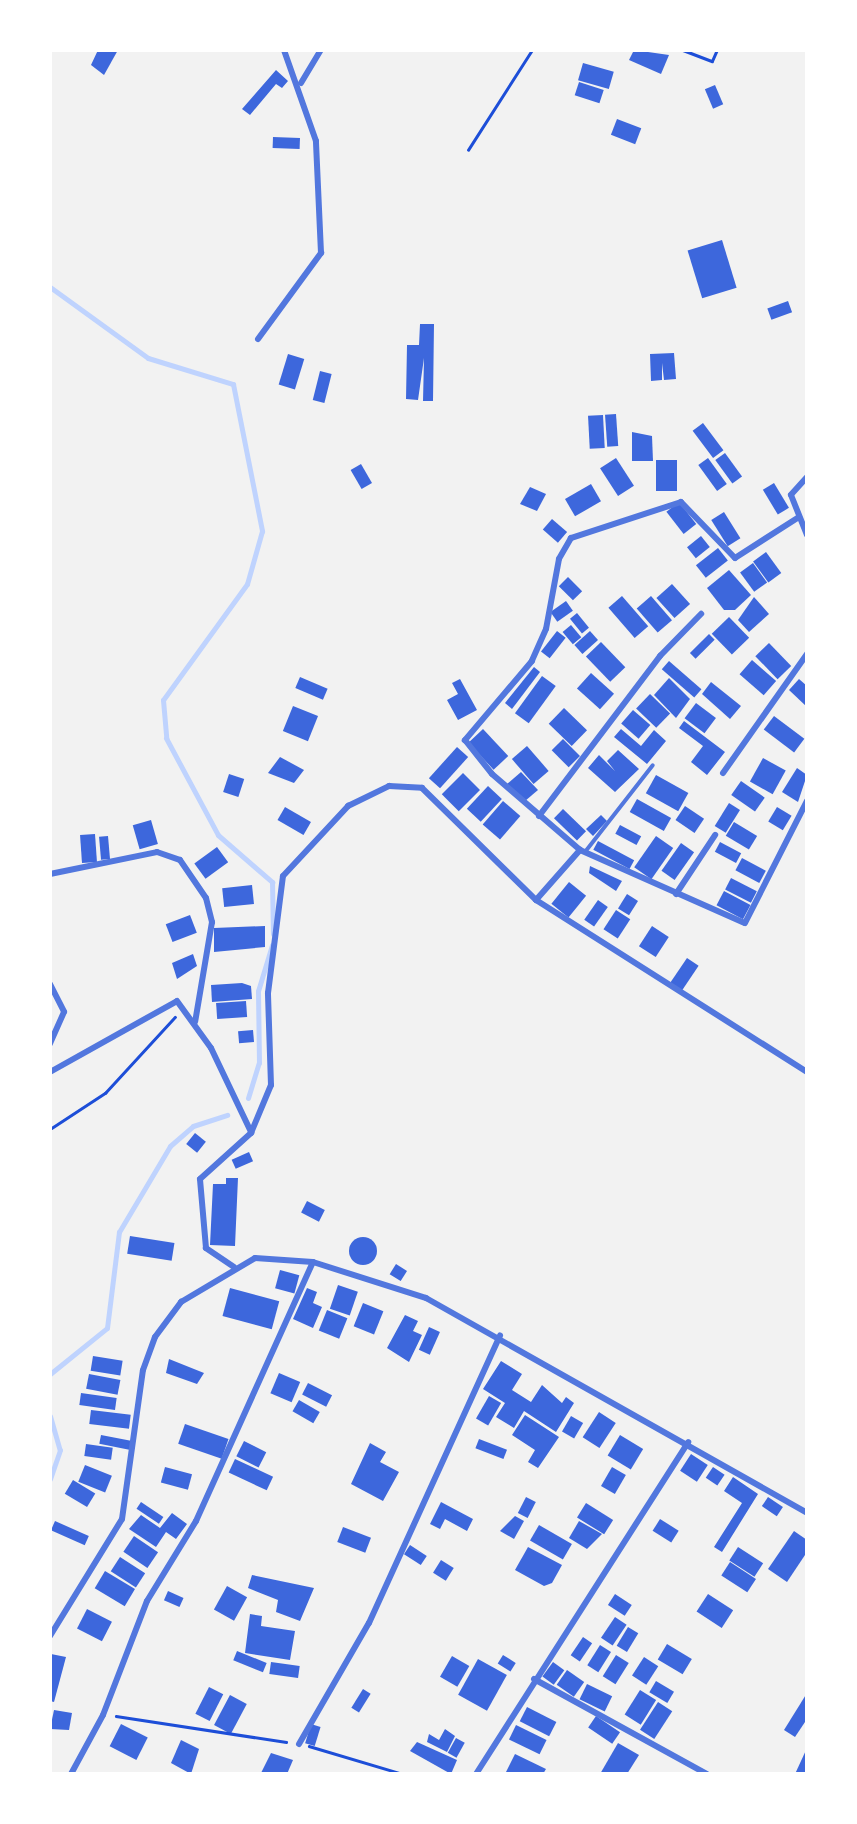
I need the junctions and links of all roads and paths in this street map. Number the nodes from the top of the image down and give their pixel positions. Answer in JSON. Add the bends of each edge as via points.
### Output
{"nodes":[{"id":1,"x":284,"y":50,"type":"edge"},
{"id":2,"x":320,"y":50,"type":"edge"},
{"id":3,"x":532,"y":50,"type":"edge"},
{"id":4,"x":684,"y":50,"type":"edge"},
{"id":5,"x":717,"y":50,"type":"edge"},
{"id":6,"x":300,"y":84,"type":"junction"},
{"id":7,"x":468,"y":150,"type":"dead end"},
{"id":8,"x":258,"y":339,"type":"dead end"},
{"id":9,"x":807,"y":477,"type":"edge"},
{"id":10,"x":800,"y":517,"type":"junction"},
{"id":11,"x":807,"y":535,"type":"edge"},
{"id":12,"x":701,"y":614,"type":"dead end"},
{"id":13,"x":807,"y":654,"type":"edge"},
{"id":14,"x":653,"y":765,"type":"dead end"},
{"id":15,"x":723,"y":774,"type":"dead end"},
{"id":16,"x":807,"y":801,"type":"edge"},
{"id":17,"x":539,"y":816,"type":"junction"},
{"id":18,"x":715,"y":835,"type":"dead end"},
{"id":19,"x":582,"y":851,"type":"junction"},
{"id":20,"x":50,"y":874,"type":"edge"},
{"id":21,"x":676,"y":894,"type":"junction"},
{"id":22,"x":536,"y":900,"type":"junction"},
{"id":23,"x":50,"y":984,"type":"edge"},
{"id":24,"x":184,"y":1010,"type":"junction"},
{"id":25,"x":195,"y":1022,"type":"junction"},
{"id":26,"x":50,"y":1044,"type":"edge"},
{"id":27,"x":50,"y":1072,"type":"edge"},
{"id":28,"x":807,"y":1072,"type":"edge"},
{"id":29,"x":50,"y":1129,"type":"edge"},
{"id":30,"x":252,"y":1133,"type":"junction"},
{"id":31,"x":313,"y":1262,"type":"junction"},
{"id":32,"x":234,"y":1267,"type":"junction"},
{"id":33,"x":500,"y":1336,"type":"junction"},
{"id":34,"x":688,"y":1442,"type":"junction"},
{"id":35,"x":807,"y":1513,"type":"edge"},
{"id":36,"x":50,"y":1636,"type":"edge"},
{"id":37,"x":534,"y":1679,"type":"junction"},
{"id":38,"x":104,"y":1714,"type":"junction"},
{"id":39,"x":299,"y":1744,"type":"junction"},
{"id":40,"x":71,"y":1774,"type":"edge"},
{"id":41,"x":404,"y":1774,"type":"edge"},
{"id":42,"x":476,"y":1774,"type":"edge"},
{"id":43,"x":708,"y":1774,"type":"edge"}],
"edges":[{"from":1,"to":6,"type":"street"},
{"from":2,"to":6,"type":"street"},
{"from":3,"to":7,"type":"path"},
{"from":4,"to":5,"type":"path","via":[[712,61]]},
{"from":6,"to":8,"type":"street","via":[[316,141],[321,253]]},
{"from":9,"to":10,"type":"street","via":[[792,488]]},
{"from":10,"to":11,"type":"street"},
{"from":10,"to":17,"type":"street","via":[[735,558],[681,502],[571,538],[532,661],[465,740]]},
{"from":12,"to":17,"type":"street","via":[[660,656]]},
{"from":13,"to":15,"type":"street"},
{"from":14,"to":19,"type":"lane"},
{"from":16,"to":21,"type":"street","via":[[745,923]]},
{"from":17,"to":19,"type":"street"},
{"from":18,"to":21,"type":"street"},
{"from":19,"to":21,"type":"street"},
{"from":19,"to":22,"type":"street"},
{"from":20,"to":25,"type":"street","via":[[157,852],[180,860],[206,898],[212,922]]},
{"from":22,"to":28,"type":"street"},
{"from":22,"to":30,"type":"street","via":[[422,788],[389,786],[348,806],[283,876],[268,993],[271,1085]]},
{"from":23,"to":26,"type":"street","via":[[64,1012]]},
{"from":24,"to":25,"type":"street"},
{"from":24,"to":27,"type":"street","via":[[169,1000]]},
{"from":24,"to":29,"type":"path","via":[[105,1093]]},
{"from":25,"to":30,"type":"street"},
{"from":30,"to":32,"type":"street","via":[[200,1179],[206,1248]]},
{"from":31,"to":32,"type":"street","via":[[254,1258]]},
{"from":31,"to":33,"type":"street","via":[[426,1298]]},
{"from":31,"to":38,"type":"street","via":[[196,1521],[147,1601]]},
{"from":32,"to":36,"type":"street","via":[[181,1302],[155,1337],[142,1370],[122,1519]]},
{"from":33,"to":34,"type":"street"},
{"from":33,"to":39,"type":"street","via":[[368,1623]]},
{"from":34,"to":35,"type":"street"},
{"from":34,"to":37,"type":"street"},
{"from":37,"to":42,"type":"street"},
{"from":37,"to":43,"type":"street"},
{"from":38,"to":39,"type":"path"},
{"from":38,"to":40,"type":"street"},
{"from":39,"to":41,"type":"path"}]}
